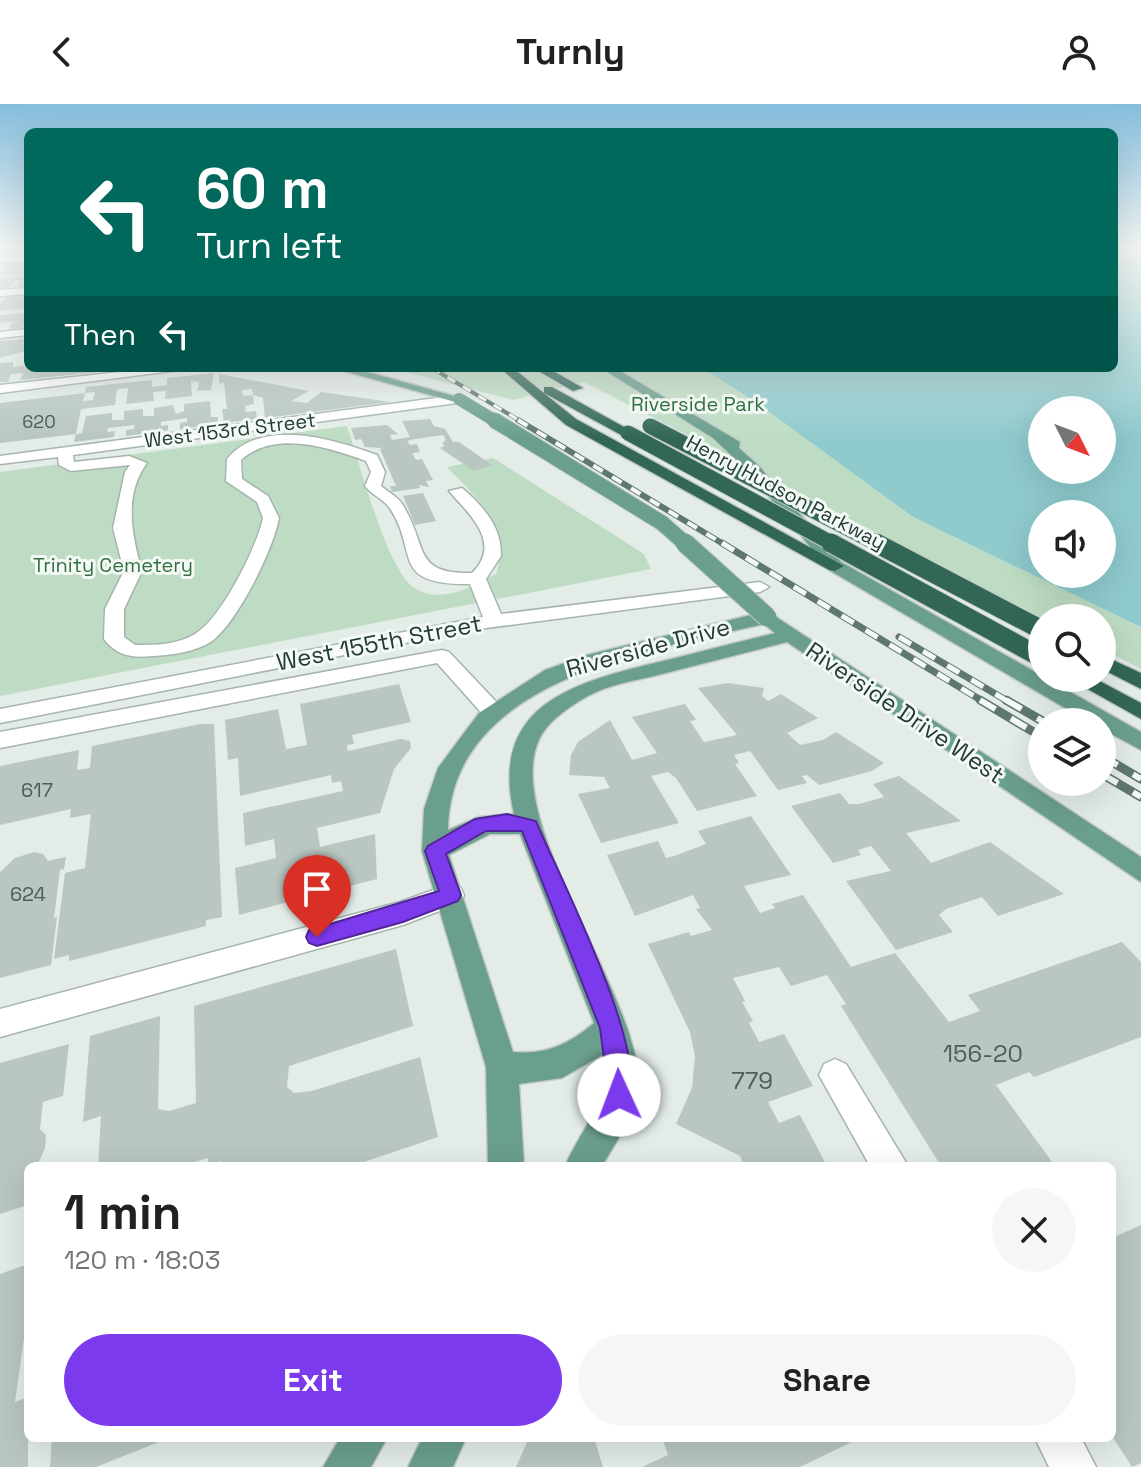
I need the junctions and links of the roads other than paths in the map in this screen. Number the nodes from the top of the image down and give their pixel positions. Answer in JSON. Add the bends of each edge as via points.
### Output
{"nodes":[{"id":1,"x":24,"y":332,"type":"edge"},
{"id":2,"x":0,"y":335,"type":"edge"},
{"id":3,"x":153,"y":372,"type":"edge"},
{"id":4,"x":355,"y":372,"type":"edge"},
{"id":5,"x":512,"y":372,"type":"edge"},
{"id":6,"x":516,"y":372,"type":"edge"},
{"id":7,"x":547,"y":372,"type":"edge"},
{"id":8,"x":613,"y":372,"type":"edge"},
{"id":9,"x":0,"y":389,"type":"edge"},
{"id":10,"x":595,"y":397,"type":"dead end"},
{"id":11,"x":459,"y":399,"type":"junction"},
{"id":12,"x":638,"y":426,"type":"junction"},
{"id":13,"x":720,"y":438,"type":"junction"},
{"id":14,"x":67,"y":452,"type":"junction"},
{"id":15,"x":0,"y":460,"type":"edge"},
{"id":16,"x":457,"y":491,"type":"dead end"},
{"id":17,"x":835,"y":566,"type":"junction"},
{"id":18,"x":477,"y":578,"type":"junction"},
{"id":19,"x":760,"y":587,"type":"dead end"},
{"id":20,"x":875,"y":589,"type":"junction"},
{"id":21,"x":767,"y":617,"type":"junction"},
{"id":22,"x":494,"y":621,"type":"junction"},
{"id":23,"x":1028,"y":623,"type":"edge"},
{"id":24,"x":789,"y":635,"type":"junction"},
{"id":25,"x":1028,"y":650,"type":"edge"},
{"id":26,"x":1116,"y":669,"type":"edge"},
{"id":27,"x":1141,"y":682,"type":"edge"},
{"id":28,"x":1104,"y":692,"type":"edge"},
{"id":29,"x":1141,"y":712,"type":"edge"},
{"id":30,"x":494,"y":713,"type":"junction"},
{"id":31,"x":0,"y":716,"type":"edge"},
{"id":32,"x":0,"y":740,"type":"edge"},
{"id":33,"x":1141,"y":742,"type":"edge"},
{"id":34,"x":529,"y":826,"type":"junction"},
{"id":35,"x":435,"y":851,"type":"junction"},
{"id":36,"x":1141,"y":871,"type":"edge"},
{"id":37,"x":450,"y":895,"type":"junction"},
{"id":38,"x":0,"y":1023,"type":"edge"},
{"id":39,"x":612,"y":1028,"type":"junction"},
{"id":40,"x":502,"y":1067,"type":"junction"},
{"id":41,"x":835,"y":1075,"type":"dead end"},
{"id":42,"x":506,"y":1162,"type":"edge"},
{"id":43,"x":585,"y":1162,"type":"edge"},
{"id":44,"x":888,"y":1162,"type":"edge"},
{"id":45,"x":363,"y":1442,"type":"edge"},
{"id":46,"x":443,"y":1442,"type":"edge"},
{"id":47,"x":1058,"y":1442,"type":"edge"},
{"id":48,"x":345,"y":1467,"type":"edge"},
{"id":49,"x":430,"y":1467,"type":"edge"},
{"id":50,"x":1074,"y":1467,"type":"edge"}],
"edges":[{"from":1,"to":2,"type":"street"},
{"from":3,"to":9,"type":"street"},
{"from":4,"to":11,"type":"main road","name":"Riverside Drive"},
{"from":5,"to":17,"type":"highway","via":[[571,422]]},
{"from":6,"to":12,"type":"highway","name":"Henry Hudson Parkway"},
{"from":7,"to":10,"type":"highway"},
{"from":8,"to":13,"type":"main road"},
{"from":11,"to":14,"type":"street","name":"West 153rd Street"},
{"from":11,"to":21,"type":"main road","name":"Riverside Drive","bridge":true,"via":[[662,523]]},
{"from":12,"to":23,"type":"highway","name":"Henry Hudson Parkway","bridge":true},
{"from":12,"to":25,"type":"highway","name":"Henry Hudson Parkway","bridge":true},
{"from":13,"to":17,"type":"main road","via":[[754,469]]},
{"from":13,"to":20,"type":"main road","via":[[767,467]]},
{"from":14,"to":15,"type":"street","name":"West 153rd Street"},
{"from":14,"to":18,"type":"street","via":[[64,462],[71,467],[140,463],[132,472],[121,528],[133,571],[112,614],[114,639],[130,651],[187,644],[211,632],[270,533],[269,507],[234,481],[234,459],[245,448],[273,439],[291,438],[372,458],[378,472],[373,486],[395,503],[423,569],[442,578]]},
{"from":16,"to":18,"type":"street","via":[[484,515],[494,554]]},
{"from":17,"to":20,"type":"main road"},
{"from":18,"to":22,"type":"street"},
{"from":19,"to":22,"type":"street","name":"West 155th Street"},
{"from":20,"to":33,"type":"main road"},
{"from":21,"to":24,"type":"main road","name":"Riverside Drive"},
{"from":21,"to":30,"type":"main road","name":"Riverside Drive","via":[[594,659],[552,675]]},
{"from":22,"to":31,"type":"street","name":"West 155th Street"},
{"from":24,"to":34,"type":"main road","name":"Riverside Drive","via":[[593,686],[553,710],[529,736],[520,767]]},
{"from":24,"to":36,"type":"main road","name":"Riverside Drive West"},
{"from":26,"to":27,"type":"highway"},
{"from":28,"to":29,"type":"highway"},
{"from":30,"to":32,"type":"street","name":"West 155th Street","via":[[442,656]]},
{"from":30,"to":35,"type":"main road","name":"Riverside Drive","via":[[450,768],[436,809]]},
{"from":34,"to":35,"type":"main road","via":[[507,821],[482,824]]},
{"from":34,"to":39,"type":"main road","name":"Riverside Drive"},
{"from":35,"to":37,"type":"main road","name":"Riverside Drive"},
{"from":37,"to":38,"type":"street","via":[[403,913]]},
{"from":37,"to":40,"type":"main road","name":"Riverside Drive"},
{"from":39,"to":40,"type":"main road","via":[[564,1064],[533,1071]]},
{"from":39,"to":43,"type":"main road","name":"Riverside Drive","via":[[622,1078],[619,1095]]},
{"from":40,"to":42,"type":"main road","name":"Riverside Drive"},
{"from":41,"to":44,"type":"street"},
{"from":45,"to":48,"type":"main road"},
{"from":46,"to":49,"type":"main road"},
{"from":47,"to":50,"type":"street"}]}
